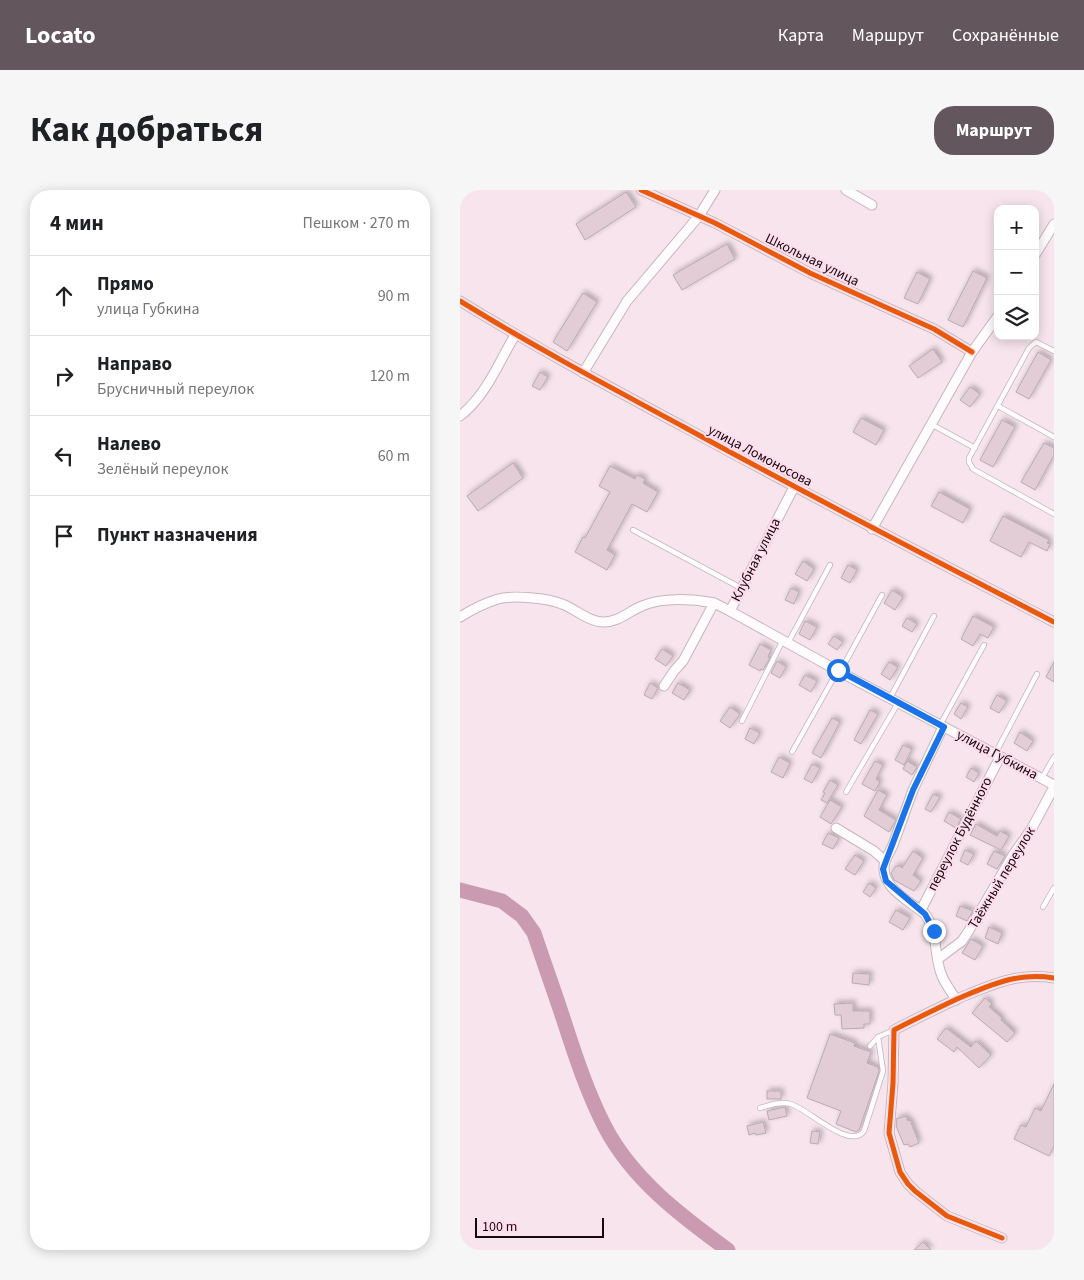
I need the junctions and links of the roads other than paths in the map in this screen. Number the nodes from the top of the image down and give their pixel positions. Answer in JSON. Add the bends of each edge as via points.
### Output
{"nodes":[{"id":1,"x":641,"y":190,"type":"edge"},
{"id":2,"x":715,"y":190,"type":"edge"},
{"id":3,"x":846,"y":190,"type":"edge"},
{"id":4,"x":872,"y":205,"type":"dead end"},
{"id":5,"x":699,"y":216,"type":"junction"},
{"id":6,"x":1054,"y":224,"type":"edge"},
{"id":7,"x":1038,"y":250,"type":"edge"},
{"id":8,"x":460,"y":302,"type":"edge"},
{"id":9,"x":994,"y":322,"type":"edge"},
{"id":10,"x":515,"y":335,"type":"junction"},
{"id":11,"x":1054,"y":351,"type":"edge"},
{"id":12,"x":972,"y":352,"type":"junction"},
{"id":13,"x":583,"y":373,"type":"junction"},
{"id":14,"x":998,"y":406,"type":"junction"},
{"id":15,"x":460,"y":416,"type":"edge"},
{"id":16,"x":931,"y":424,"type":"junction"},
{"id":17,"x":1054,"y":437,"type":"edge"},
{"id":18,"x":975,"y":448,"type":"junction"},
{"id":19,"x":794,"y":487,"type":"junction"},
{"id":20,"x":1054,"y":514,"type":"edge"},
{"id":21,"x":872,"y":529,"type":"junction"},
{"id":22,"x":633,"y":530,"type":"dead end"},
{"id":23,"x":830,"y":565,"type":"dead end"},
{"id":24,"x":742,"y":588,"type":"junction"},
{"id":25,"x":882,"y":595,"type":"dead end"},
{"id":26,"x":714,"y":603,"type":"junction"},
{"id":27,"x":730,"y":611,"type":"junction"},
{"id":28,"x":934,"y":616,"type":"dead end"},
{"id":29,"x":460,"y":618,"type":"edge"},
{"id":30,"x":1054,"y":622,"type":"edge"},
{"id":31,"x":786,"y":642,"type":"junction"},
{"id":32,"x":984,"y":645,"type":"dead end"},
{"id":33,"x":839,"y":671,"type":"junction"},
{"id":34,"x":1038,"y":674,"type":"dead end"},
{"id":35,"x":664,"y":686,"type":"dead end"},
{"id":36,"x":894,"y":700,"type":"junction"},
{"id":37,"x":742,"y":721,"type":"dead end"},
{"id":38,"x":942,"y":726,"type":"junction"},
{"id":39,"x":792,"y":752,"type":"dead end"},
{"id":40,"x":997,"y":755,"type":"junction"},
{"id":41,"x":1054,"y":757,"type":"edge"},
{"id":42,"x":1042,"y":778,"type":"junction"},
{"id":43,"x":1054,"y":786,"type":"edge"},
{"id":44,"x":846,"y":792,"type":"dead end"},
{"id":45,"x":836,"y":828,"type":"dead end"},
{"id":46,"x":885,"y":861,"type":"junction"},
{"id":47,"x":1054,"y":888,"type":"edge"},
{"id":48,"x":1043,"y":908,"type":"dead end"},
{"id":49,"x":921,"y":910,"type":"junction"},
{"id":50,"x":938,"y":959,"type":"junction"},
{"id":51,"x":1054,"y":978,"type":"edge"},
{"id":52,"x":956,"y":1000,"type":"junction"},
{"id":53,"x":894,"y":1030,"type":"junction"},
{"id":54,"x":878,"y":1037,"type":"junction"},
{"id":55,"x":870,"y":1046,"type":"dead end"},
{"id":56,"x":760,"y":1108,"type":"dead end"},
{"id":57,"x":1002,"y":1238,"type":"dead end"}],
"edges":[{"from":1,"to":5,"type":"street","name":"Школьная улица"},
{"from":2,"to":5,"type":"street"},
{"from":3,"to":4,"type":"street"},
{"from":5,"to":12,"type":"street","name":"Школьная улица","via":[[810,274],[934,329]]},
{"from":5,"to":13,"type":"street","via":[[627,301]]},
{"from":6,"to":7,"type":"street"},
{"from":8,"to":10,"type":"street","name":"улица Ломоносова"},
{"from":9,"to":12,"type":"street"},
{"from":10,"to":13,"type":"street","name":"улица Ломоносова"},
{"from":10,"to":15,"type":"street","via":[[481,394]]},
{"from":11,"to":14,"type":"lane","via":[[1036,342],[1032,344]]},
{"from":12,"to":16,"type":"street"},
{"from":13,"to":19,"type":"street","name":"улица Ломоносова"},
{"from":14,"to":17,"type":"lane"},
{"from":14,"to":18,"type":"lane"},
{"from":16,"to":18,"type":"lane"},
{"from":16,"to":21,"type":"street"},
{"from":18,"to":20,"type":"lane","via":[[969,458],[973,469]]},
{"from":19,"to":21,"type":"street","name":"улица Ломоносова"},
{"from":19,"to":24,"type":"street","name":"Клубная улица"},
{"from":21,"to":30,"type":"street","name":"улица Ломоносова"},
{"from":22,"to":24,"type":"lane"},
{"from":23,"to":31,"type":"lane"},
{"from":24,"to":27,"type":"street","name":"Клубная улица"},
{"from":25,"to":33,"type":"lane"},
{"from":26,"to":27,"type":"street","name":"Клубная улица"},
{"from":26,"to":29,"type":"street","via":[[692,600],[653,602],[614,621],[604,622],[554,601],[508,597]]},
{"from":26,"to":35,"type":"street","name":"Клубная улица","via":[[683,661]]},
{"from":27,"to":31,"type":"street","name":"улица Губкина"},
{"from":28,"to":36,"type":"lane"},
{"from":31,"to":33,"type":"street","name":"улица Губкина"},
{"from":31,"to":37,"type":"lane"},
{"from":32,"to":38,"type":"lane"},
{"from":33,"to":36,"type":"street","name":"улица Губкина"},
{"from":33,"to":39,"type":"lane"},
{"from":34,"to":40,"type":"lane","name":"переулок Будённого"},
{"from":36,"to":38,"type":"street","name":"улица Губкина"},
{"from":36,"to":44,"type":"lane"},
{"from":38,"to":40,"type":"street","name":"улица Губкина"},
{"from":38,"to":46,"type":"street"},
{"from":40,"to":42,"type":"street","name":"улица Губкина"},
{"from":40,"to":49,"type":"street","name":"переулок Будённого"},
{"from":41,"to":42,"type":"lane"},
{"from":42,"to":43,"type":"street","name":"улица Губкина"},
{"from":43,"to":50,"type":"street","name":"Таёжный переулок","via":[[965,937]]},
{"from":45,"to":46,"type":"street"},
{"from":46,"to":49,"type":"street","via":[[886,881]]},
{"from":47,"to":48,"type":"lane"},
{"from":49,"to":50,"type":"street","via":[[934,931]]},
{"from":50,"to":52,"type":"street","via":[[942,976]]},
{"from":51,"to":52,"type":"street","via":[[1010,978]]},
{"from":52,"to":53,"type":"street"},
{"from":53,"to":54,"type":"lane"},
{"from":53,"to":57,"type":"street","via":[[888,1133],[900,1172],[908,1184],[947,1216]]},
{"from":54,"to":55,"type":"lane"},
{"from":54,"to":56,"type":"lane","via":[[883,1071],[861,1134],[856,1137],[832,1129],[800,1107],[789,1104]]}]}
